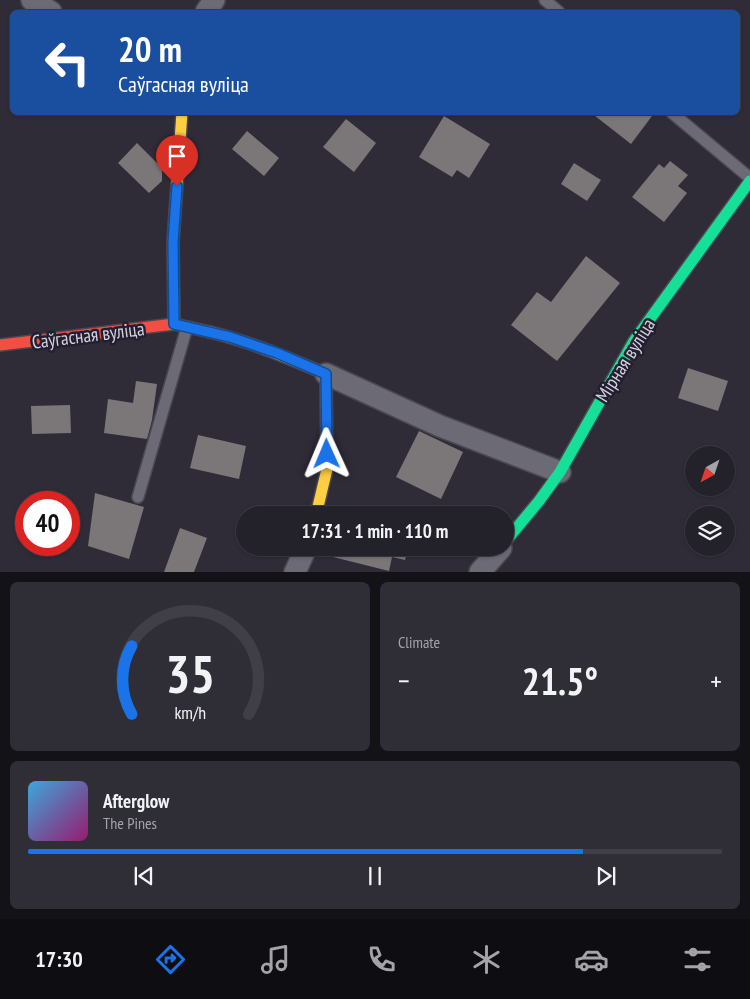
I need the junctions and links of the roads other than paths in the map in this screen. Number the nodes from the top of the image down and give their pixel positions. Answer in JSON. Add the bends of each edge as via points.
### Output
{"nodes":[{"id":1,"x":32,"y":0,"type":"edge"},
{"id":2,"x":546,"y":0,"type":"edge"},
{"id":3,"x":48,"y":10,"type":"edge"},
{"id":4,"x":556,"y":10,"type":"edge"},
{"id":5,"x":182,"y":115,"type":"edge"},
{"id":6,"x":674,"y":115,"type":"edge"},
{"id":7,"x":750,"y":179,"type":"edge"},
{"id":8,"x":174,"y":324,"type":"junction"},
{"id":9,"x":187,"y":328,"type":"junction"},
{"id":10,"x":0,"y":345,"type":"edge"},
{"id":11,"x":326,"y":374,"type":"junction"},
{"id":12,"x":560,"y":472,"type":"junction"},
{"id":13,"x":138,"y":497,"type":"dead end"},
{"id":14,"x":318,"y":506,"type":"edge"},
{"id":15,"x":514,"y":531,"type":"edge"},
{"id":16,"x":302,"y":556,"type":"edge"},
{"id":17,"x":494,"y":556,"type":"edge"},
{"id":18,"x":295,"y":572,"type":"edge"},
{"id":19,"x":480,"y":572,"type":"edge"}],
"edges":[{"from":1,"to":3,"type":"street"},
{"from":2,"to":4,"type":"lane"},
{"from":5,"to":8,"type":"street","via":[[173,242]]},
{"from":6,"to":7,"type":"lane"},
{"from":7,"to":12,"type":"street","name":"Мірная вуліца","via":[[634,341]]},
{"from":8,"to":9,"type":"street","name":"Саўгасная вуліца"},
{"from":8,"to":10,"type":"street","name":"Саўгасная вуліца"},
{"from":9,"to":11,"type":"street","name":"Саўгасная вуліца","via":[[240,340]]},
{"from":9,"to":13,"type":"lane"},
{"from":11,"to":12,"type":"street","via":[[440,426]]},
{"from":11,"to":14,"type":"street","via":[[327,469]]},
{"from":12,"to":15,"type":"street","name":"Мірная вуліца"},
{"from":16,"to":18,"type":"street"},
{"from":17,"to":19,"type":"street"}]}
